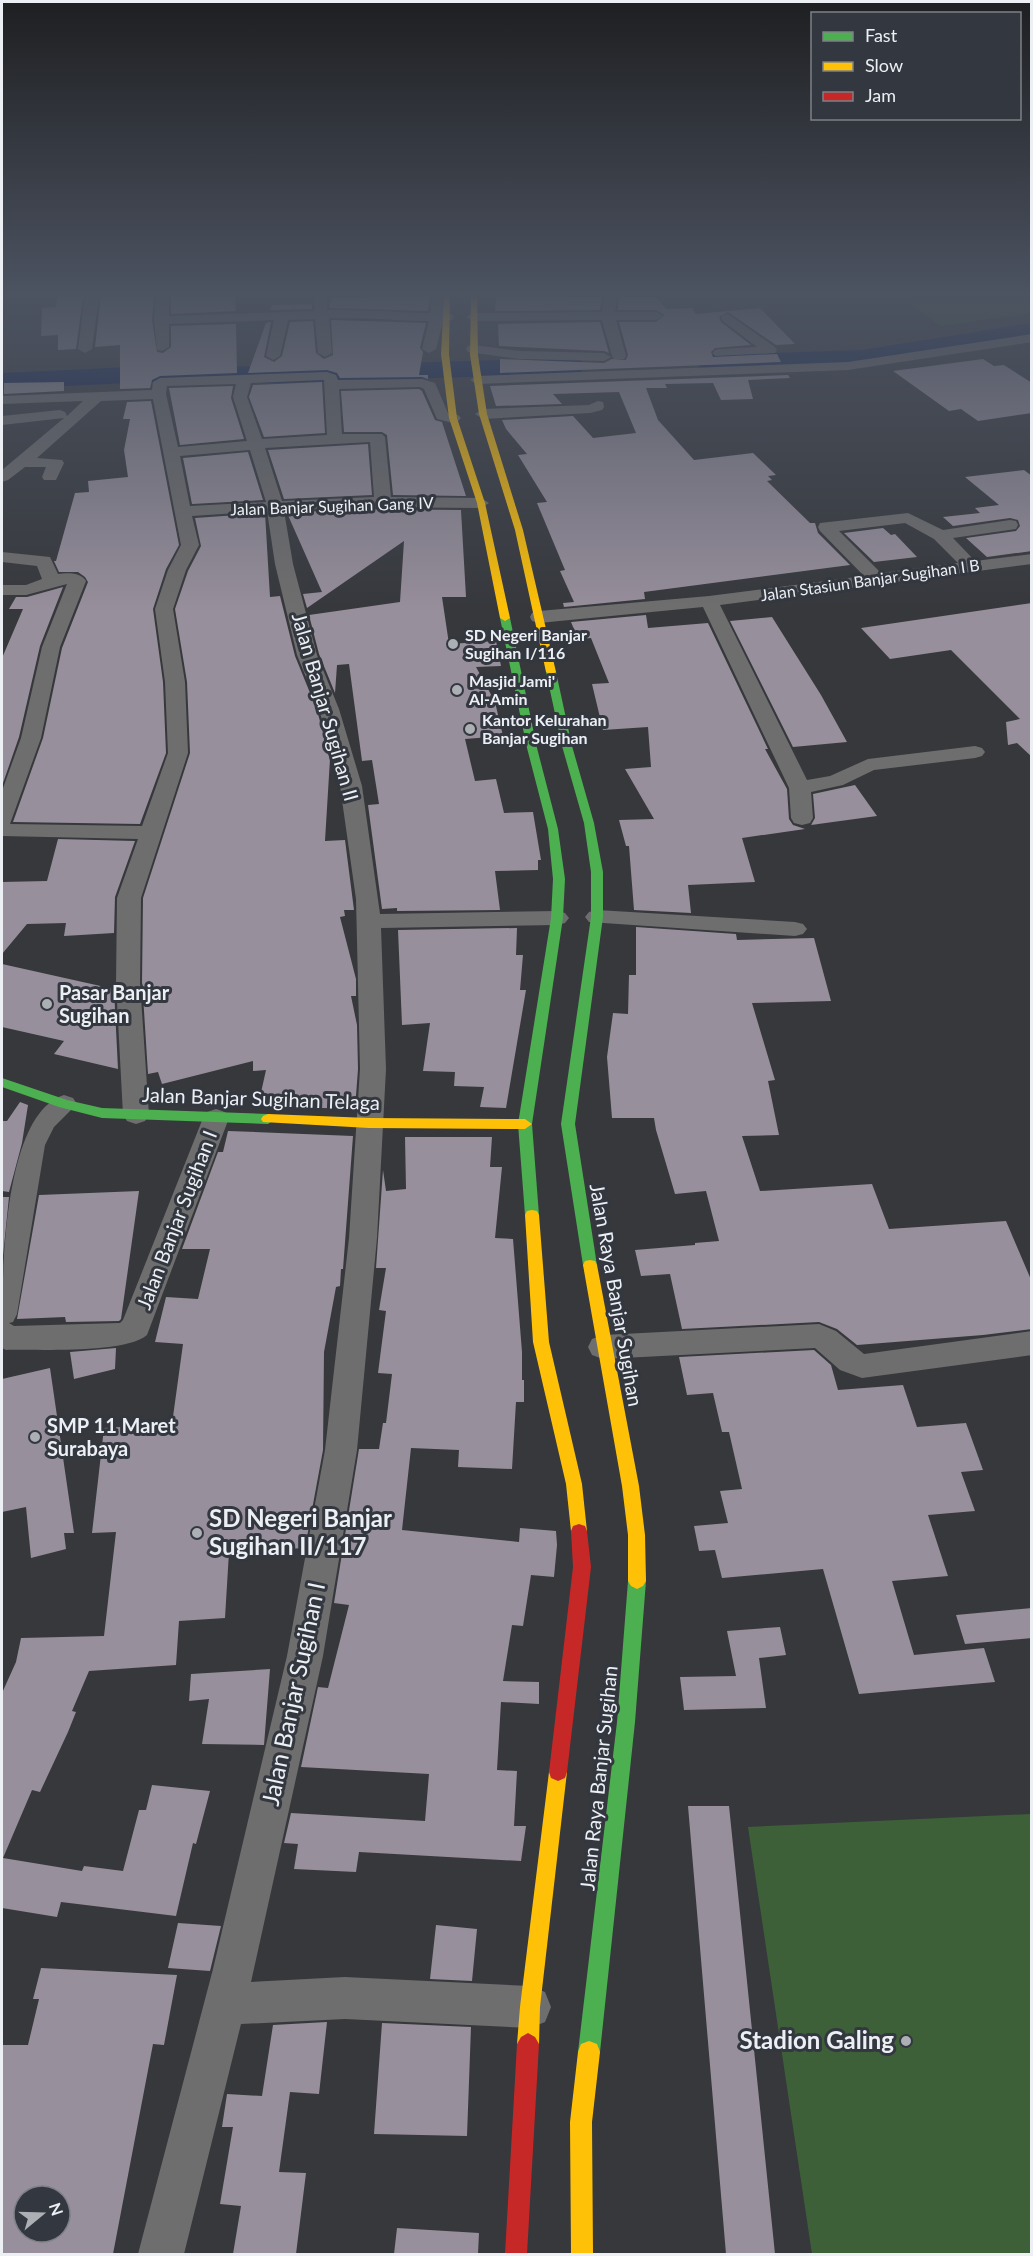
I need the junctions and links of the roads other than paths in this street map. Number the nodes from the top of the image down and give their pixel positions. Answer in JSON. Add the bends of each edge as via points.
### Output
{"nodes":[{"id":1,"x":92,"y":401,"type":"edge"},
{"id":2,"x":165,"y":401,"type":"edge"},
{"id":3,"x":242,"y":401,"type":"edge"},
{"id":4,"x":332,"y":401,"type":"edge"},
{"id":5,"x":436,"y":401,"type":"edge"},
{"id":6,"x":451,"y":401,"type":"edge"},
{"id":7,"x":481,"y":401,"type":"edge"},
{"id":8,"x":598,"y":405,"type":"dead end"},
{"id":9,"x":79,"y":413,"type":"junction"},
{"id":10,"x":483,"y":414,"type":"junction"},
{"id":11,"x":453,"y":418,"type":"junction"},
{"id":12,"x":2,"y":420,"type":"edge"},
{"id":13,"x":335,"y":439,"type":"junction"},
{"id":14,"x":258,"y":445,"type":"junction"},
{"id":15,"x":171,"y":452,"type":"junction"},
{"id":16,"x":13,"y":464,"type":"edge"},
{"id":17,"x":2,"y":477,"type":"edge"},
{"id":18,"x":50,"y":477,"type":"dead end"},
{"id":19,"x":383,"y":502,"type":"junction"},
{"id":20,"x":481,"y":503,"type":"junction"},
{"id":21,"x":275,"y":507,"type":"junction"},
{"id":22,"x":183,"y":511,"type":"junction"},
{"id":23,"x":1010,"y":525,"type":"dead end"},
{"id":24,"x":940,"y":535,"type":"junction"},
{"id":25,"x":2,"y":557,"type":"edge"},
{"id":26,"x":1032,"y":559,"type":"edge"},
{"id":27,"x":970,"y":566,"type":"junction"},
{"id":28,"x":877,"y":579,"type":"junction"},
{"id":29,"x":51,"y":580,"type":"junction"},
{"id":30,"x":2,"y":590,"type":"edge"},
{"id":31,"x":709,"y":601,"type":"junction"},
{"id":32,"x":539,"y":617,"type":"junction"},
{"id":33,"x":550,"y":747,"type":"junction"},
{"id":34,"x":975,"y":752,"type":"dead end"},
{"id":35,"x":800,"y":788,"type":"junction"},
{"id":36,"x":802,"y":818,"type":"dead end"},
{"id":37,"x":2,"y":819,"type":"edge"},
{"id":38,"x":2,"y":830,"type":"edge"},
{"id":39,"x":152,"y":832,"type":"junction"},
{"id":40,"x":597,"y":917,"type":"junction"},
{"id":41,"x":557,"y":918,"type":"junction"},
{"id":42,"x":369,"y":921,"type":"junction"},
{"id":43,"x":795,"y":929,"type":"dead end"},
{"id":44,"x":2,"y":1082,"type":"edge"},
{"id":45,"x":64,"y":1104,"type":"junction"},
{"id":46,"x":136,"y":1115,"type":"junction"},
{"id":47,"x":216,"y":1118,"type":"junction"},
{"id":48,"x":369,"y":1123,"type":"junction"},
{"id":49,"x":525,"y":1124,"type":"junction"},
{"id":50,"x":2,"y":1314,"type":"edge"},
{"id":51,"x":2,"y":1333,"type":"edge"},
{"id":52,"x":1032,"y":1343,"type":"edge"},
{"id":53,"x":603,"y":1347,"type":"junction"},
{"id":54,"x":225,"y":2004,"type":"junction"},
{"id":55,"x":530,"y":2007,"type":"junction"},
{"id":56,"x":161,"y":2254,"type":"edge"},
{"id":57,"x":516,"y":2254,"type":"edge"},
{"id":58,"x":582,"y":2254,"type":"edge"}],
"edges":[{"from":1,"to":9,"type":"street"},
{"from":2,"to":15,"type":"street"},
{"from":3,"to":14,"type":"street","name":"Jalan Banjar Sugihan II"},
{"from":4,"to":13,"type":"street"},
{"from":5,"to":11,"type":"street","via":[[442,416]]},
{"from":6,"to":11,"type":"main road","name":"Jalan Raya Banjar Sugihan"},
{"from":7,"to":10,"type":"main road","name":"Jalan Raya Banjar Sugihan"},
{"from":8,"to":10,"type":"street","via":[[590,409]]},
{"from":9,"to":12,"type":"street"},
{"from":9,"to":16,"type":"street"},
{"from":10,"to":32,"type":"main road","name":"Jalan Raya Banjar Sugihan","via":[[512,503]]},
{"from":11,"to":20,"type":"main road","name":"Jalan Raya Banjar Sugihan"},
{"from":13,"to":14,"type":"street"},
{"from":13,"to":19,"type":"street","via":[[379,438]]},
{"from":14,"to":15,"type":"street"},
{"from":14,"to":21,"type":"street","name":"Jalan Banjar Sugihan II"},
{"from":15,"to":22,"type":"street"},
{"from":16,"to":17,"type":"street"},
{"from":16,"to":18,"type":"street","via":[[56,463]]},
{"from":19,"to":20,"type":"street","name":"Jalan Banjar Sugihan Gang IV"},
{"from":19,"to":21,"type":"street","name":"Jalan Banjar Sugihan Gang IV"},
{"from":20,"to":33,"type":"main road","name":"Jalan Raya Banjar Sugihan"},
{"from":21,"to":22,"type":"street","name":"Jalan Banjar Sugihan Gang IV"},
{"from":21,"to":42,"type":"street","name":"Jalan Banjar Sugihan II","via":[[284,564],[307,655],[329,709],[351,786]]},
{"from":22,"to":39,"type":"street","via":[[190,545],[164,609],[175,682],[178,753]]},
{"from":23,"to":24,"type":"street"},
{"from":24,"to":27,"type":"street"},
{"from":24,"to":28,"type":"street","via":[[904,517],[826,526]]},
{"from":25,"to":29,"type":"street","via":[[44,561]]},
{"from":26,"to":27,"type":"street","name":"Jalan Stasiun Banjar Sugihan I B"},
{"from":27,"to":28,"type":"street","name":"Jalan Stasiun Banjar Sugihan I B"},
{"from":28,"to":31,"type":"street","name":"Jalan Stasiun Banjar Sugihan I B"},
{"from":29,"to":30,"type":"street","via":[[28,590]]},
{"from":29,"to":37,"type":"street","via":[[77,581],[51,647],[31,738]]},
{"from":31,"to":32,"type":"street","name":"Jalan Stasiun Banjar Sugihan I B"},
{"from":31,"to":35,"type":"street"},
{"from":32,"to":33,"type":"main road","name":"Jalan Raya Banjar Sugihan"},
{"from":33,"to":40,"type":"main road","name":"Jalan Raya Banjar Sugihan","via":[[588,822],[597,872]]},
{"from":33,"to":41,"type":"main road","name":"Jalan Raya Banjar Sugihan","via":[[559,879]]},
{"from":34,"to":35,"type":"street","via":[[868,765],[836,781]]},
{"from":35,"to":36,"type":"street"},
{"from":38,"to":39,"type":"street"},
{"from":39,"to":46,"type":"street","via":[[129,898],[128,983]]},
{"from":40,"to":43,"type":"street"},
{"from":40,"to":53,"type":"main road","name":"Jalan Raya Banjar Sugihan","via":[[568,1124]]},
{"from":41,"to":42,"type":"street"},
{"from":41,"to":49,"type":"main road","name":"Jalan Raya Banjar Sugihan"},
{"from":42,"to":48,"type":"street","name":"Jalan Banjar Sugihan II","via":[[373,1069]]},
{"from":44,"to":45,"type":"main road","name":"Jalan Banjar Sugihan Telaga"},
{"from":45,"to":46,"type":"main road","name":"Jalan Banjar Sugihan Telaga","via":[[102,1113]]},
{"from":45,"to":50,"type":"street","via":[[44,1121],[31,1145]]},
{"from":46,"to":47,"type":"main road","name":"Jalan Banjar Sugihan Telaga"},
{"from":47,"to":48,"type":"main road","name":"Jalan Banjar Sugihan Telaga"},
{"from":47,"to":51,"type":"street","name":"Jalan Banjar Sugihan I","via":[[136,1327],[120,1335],[6,1338]]},
{"from":48,"to":49,"type":"main road","name":"Jalan Banjar Sugihan Telaga"},
{"from":48,"to":54,"type":"street","name":"Jalan Banjar Sugihan I","via":[[363,1238],[341,1450],[305,1656]]},
{"from":49,"to":55,"type":"main road","name":"Jalan Raya Banjar Sugihan","via":[[542,1342],[574,1484],[582,1567]]},
{"from":52,"to":53,"type":"street","via":[[862,1366],[854,1365],[831,1341],[819,1336]]},
{"from":53,"to":58,"type":"main road","name":"Jalan Raya Banjar Sugihan","via":[[628,1468],[638,1564],[626,1722],[580,2122]]},
{"from":54,"to":55,"type":"street","via":[[345,1998]]},
{"from":54,"to":56,"type":"street","name":"Jalan Banjar Sugihan I"},
{"from":55,"to":57,"type":"main road","name":"Jalan Raya Banjar Sugihan"}]}
